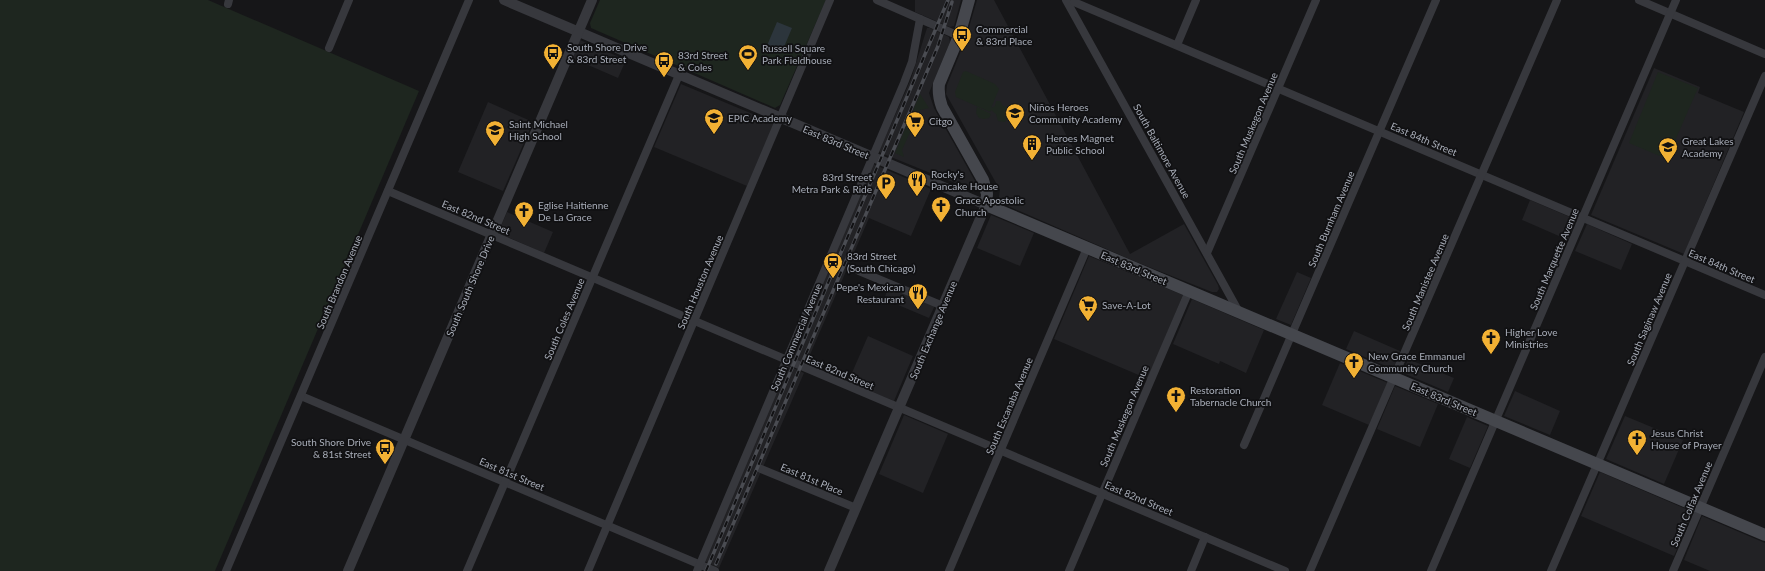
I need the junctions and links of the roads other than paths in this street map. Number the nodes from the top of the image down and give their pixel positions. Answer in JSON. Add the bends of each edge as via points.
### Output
{"nodes":[{"id":1,"x":349,"y":0,"type":"edge"},
{"id":2,"x":470,"y":0,"type":"edge"},
{"id":3,"x":504,"y":0,"type":"edge"},
{"id":4,"x":592,"y":0,"type":"edge"},
{"id":5,"x":830,"y":0,"type":"edge"},
{"id":6,"x":877,"y":0,"type":"edge"},
{"id":7,"x":969,"y":0,"type":"edge"},
{"id":8,"x":1066,"y":0,"type":"edge"},
{"id":9,"x":1196,"y":0,"type":"edge"},
{"id":10,"x":1316,"y":0,"type":"edge"},
{"id":11,"x":1436,"y":0,"type":"edge"},
{"id":12,"x":1557,"y":0,"type":"edge"},
{"id":13,"x":1639,"y":0,"type":"edge"},
{"id":14,"x":1676,"y":0,"type":"edge"},
{"id":15,"x":1075,"y":1,"type":"edge"},
{"id":16,"x":1071,"y":10,"type":"junction"},
{"id":17,"x":1671,"y":14,"type":"junction"},
{"id":18,"x":920,"y":19,"type":"junction"},
{"id":19,"x":578,"y":32,"type":"junction"},
{"id":20,"x":959,"y":36,"type":"junction"},
{"id":21,"x":1177,"y":45,"type":"junction"},
{"id":22,"x":329,"y":48,"type":"dead end"},
{"id":23,"x":1765,"y":54,"type":"edge"},
{"id":24,"x":679,"y":75,"type":"junction"},
{"id":25,"x":1765,"y":76,"type":"edge"},
{"id":26,"x":1278,"y":88,"type":"junction"},
{"id":27,"x":780,"y":118,"type":"junction"},
{"id":28,"x":1379,"y":131,"type":"junction"},
{"id":29,"x":872,"y":157,"type":"junction"},
{"id":30,"x":1482,"y":174,"type":"junction"},
{"id":31,"x":388,"y":190,"type":"junction"},
{"id":32,"x":986,"y":205,"type":"junction"},
{"id":33,"x":1583,"y":218,"type":"junction"},
{"id":34,"x":492,"y":234,"type":"junction"},
{"id":35,"x":1087,"y":248,"type":"junction"},
{"id":36,"x":1208,"y":253,"type":"junction"},
{"id":37,"x":1685,"y":261,"type":"junction"},
{"id":38,"x":859,"y":271,"type":"dead end"},
{"id":39,"x":593,"y":277,"type":"junction"},
{"id":40,"x":1189,"y":291,"type":"junction"},
{"id":41,"x":1765,"y":295,"type":"edge"},
{"id":42,"x":943,"y":306,"type":"junction"},
{"id":43,"x":1239,"y":313,"type":"junction"},
{"id":44,"x":694,"y":320,"type":"junction"},
{"id":45,"x":1292,"y":335,"type":"junction"},
{"id":46,"x":1765,"y":357,"type":"edge"},
{"id":47,"x":786,"y":359,"type":"junction"},
{"id":48,"x":1394,"y":378,"type":"junction"},
{"id":49,"x":301,"y":396,"type":"junction"},
{"id":50,"x":899,"y":407,"type":"junction"},
{"id":51,"x":1495,"y":421,"type":"junction"},
{"id":52,"x":404,"y":440,"type":"junction"},
{"id":53,"x":1244,"y":445,"type":"dead end"},
{"id":54,"x":1000,"y":450,"type":"junction"},
{"id":55,"x":1597,"y":464,"type":"junction"},
{"id":56,"x":761,"y":469,"type":"dead end"},
{"id":57,"x":505,"y":482,"type":"junction"},
{"id":58,"x":1102,"y":494,"type":"junction"},
{"id":59,"x":856,"y":508,"type":"junction"},
{"id":60,"x":1700,"y":508,"type":"junction"},
{"id":61,"x":607,"y":526,"type":"junction"},
{"id":62,"x":1765,"y":535,"type":"edge"},
{"id":63,"x":1205,"y":537,"type":"junction"},
{"id":64,"x":698,"y":568,"type":"edge"},
{"id":65,"x":226,"y":571,"type":"edge"},
{"id":66,"x":348,"y":571,"type":"edge"},
{"id":67,"x":467,"y":571,"type":"edge"},
{"id":68,"x":588,"y":571,"type":"edge"},
{"id":69,"x":715,"y":571,"type":"edge"},
{"id":70,"x":829,"y":571,"type":"edge"},
{"id":71,"x":949,"y":571,"type":"edge"},
{"id":72,"x":1069,"y":571,"type":"edge"},
{"id":73,"x":1191,"y":571,"type":"edge"},
{"id":74,"x":1285,"y":571,"type":"edge"},
{"id":75,"x":1310,"y":571,"type":"edge"},
{"id":76,"x":1431,"y":571,"type":"edge"},
{"id":77,"x":1551,"y":571,"type":"edge"},
{"id":78,"x":1673,"y":571,"type":"edge"}],
"edges":[{"from":1,"to":22,"type":"street"},
{"from":2,"to":31,"type":"street","name":"South Brandon Avenue"},
{"from":3,"to":19,"type":"street","name":"East 83rd Street"},
{"from":4,"to":19,"type":"street","name":"South South Shore Drive"},
{"from":5,"to":27,"type":"street","name":"South Houston Avenue"},
{"from":6,"to":18,"type":"street"},
{"from":7,"to":20,"type":"main road"},
{"from":8,"to":16,"type":"street","name":"South Baltimore Avenue"},
{"from":9,"to":21,"type":"street"},
{"from":10,"to":26,"type":"street","name":"South Muskegon Avenue"},
{"from":11,"to":28,"type":"street","name":"South Burnham Avenue"},
{"from":12,"to":30,"type":"street","name":"South Manistee Avenue"},
{"from":13,"to":17,"type":"street"},
{"from":14,"to":17,"type":"street","name":"South Marquette Avenue"},
{"from":15,"to":16,"type":"street"},
{"from":15,"to":21,"type":"street","name":"East 84th Street"},
{"from":16,"to":36,"type":"street","name":"South Baltimore Avenue"},
{"from":17,"to":23,"type":"street"},
{"from":17,"to":33,"type":"street","name":"South Marquette Avenue"},
{"from":18,"to":20,"type":"street"},
{"from":18,"to":29,"type":"street","name":"South Commercial Avenue","via":[[908,73]]},
{"from":19,"to":24,"type":"street","name":"East 83rd Street"},
{"from":19,"to":34,"type":"street","name":"South South Shore Drive"},
{"from":20,"to":32,"type":"main road","name":"South Exchange Avenue","via":[[939,84],[939,101],[983,180],[987,194]]},
{"from":21,"to":26,"type":"street","name":"East 84th Street"},
{"from":24,"to":27,"type":"street","name":"East 83rd Street"},
{"from":24,"to":39,"type":"street","name":"South Coles Avenue"},
{"from":25,"to":37,"type":"street","name":"South Saginaw Avenue"},
{"from":26,"to":28,"type":"street","name":"East 84th Street"},
{"from":26,"to":36,"type":"street","name":"South Muskegon Avenue"},
{"from":27,"to":29,"type":"street","name":"East 83rd Street"},
{"from":27,"to":44,"type":"street","name":"South Houston Avenue"},
{"from":28,"to":30,"type":"street","name":"East 84th Street"},
{"from":28,"to":45,"type":"street","name":"South Burnham Avenue"},
{"from":29,"to":32,"type":"street","name":"East 83rd Street"},
{"from":29,"to":47,"type":"street","name":"South Commercial Avenue"},
{"from":30,"to":33,"type":"street","name":"East 84th Street"},
{"from":30,"to":48,"type":"street","name":"South Manistee Avenue"},
{"from":31,"to":34,"type":"street","name":"East 82nd Street"},
{"from":31,"to":49,"type":"street","name":"South Brandon Avenue"},
{"from":32,"to":35,"type":"main road","name":"East 83rd Street"},
{"from":32,"to":42,"type":"street","name":"South Exchange Avenue"},
{"from":33,"to":37,"type":"street","name":"East 84th Street"},
{"from":33,"to":51,"type":"street","name":"South Marquette Avenue"},
{"from":34,"to":39,"type":"street","name":"East 82nd Street"},
{"from":34,"to":52,"type":"street","name":"South South Shore Drive"},
{"from":35,"to":40,"type":"main road","name":"East 83rd Street"},
{"from":35,"to":54,"type":"street","name":"South Escanaba Avenue"},
{"from":36,"to":43,"type":"street","name":"South Baltimore Avenue"},
{"from":37,"to":41,"type":"street","name":"East 84th Street"},
{"from":37,"to":55,"type":"street","name":"South Saginaw Avenue"},
{"from":38,"to":42,"type":"street"},
{"from":39,"to":44,"type":"street","name":"East 82nd Street"},
{"from":39,"to":57,"type":"street","name":"South Coles Avenue"},
{"from":40,"to":43,"type":"main road","name":"East 83rd Street"},
{"from":40,"to":58,"type":"street","name":"South Muskegon Avenue"},
{"from":42,"to":50,"type":"street","name":"South Exchange Avenue"},
{"from":43,"to":45,"type":"main road","name":"East 83rd Street"},
{"from":44,"to":47,"type":"street","name":"East 82nd Street"},
{"from":44,"to":61,"type":"street","name":"South Houston Avenue"},
{"from":45,"to":48,"type":"main road","name":"East 83rd Street"},
{"from":45,"to":53,"type":"street","name":"South Burnham Avenue"},
{"from":46,"to":60,"type":"street","name":"South Colfax Avenue"},
{"from":47,"to":50,"type":"street","name":"East 82nd Street"},
{"from":47,"to":64,"type":"street","name":"South Commercial Avenue"},
{"from":48,"to":51,"type":"main road","name":"East 83rd Street"},
{"from":48,"to":75,"type":"street","name":"South Manistee Avenue"},
{"from":49,"to":52,"type":"street","name":"East 81st Street"},
{"from":49,"to":65,"type":"street","name":"South Brandon Avenue"},
{"from":50,"to":54,"type":"street","name":"East 82nd Street"},
{"from":50,"to":59,"type":"street","name":"South Exchange Avenue"},
{"from":51,"to":55,"type":"main road","name":"East 83rd Street"},
{"from":51,"to":76,"type":"street","name":"South Marquette Avenue"},
{"from":52,"to":57,"type":"street","name":"East 81st Street"},
{"from":52,"to":66,"type":"street","name":"South South Shore Drive"},
{"from":54,"to":58,"type":"street","name":"East 82nd Street"},
{"from":54,"to":71,"type":"street","name":"South Escanaba Avenue"},
{"from":55,"to":60,"type":"main road","name":"East 83rd Street"},
{"from":55,"to":77,"type":"street","name":"South Saginaw Avenue"},
{"from":56,"to":59,"type":"street","name":"East 81st Place"},
{"from":57,"to":61,"type":"street","name":"East 81st Street"},
{"from":57,"to":67,"type":"street","name":"South Coles Avenue"},
{"from":58,"to":63,"type":"street","name":"East 82nd Street"},
{"from":58,"to":72,"type":"street","name":"South Muskegon Avenue"},
{"from":59,"to":70,"type":"street","name":"South Exchange Avenue"},
{"from":60,"to":62,"type":"main road","name":"East 83rd Street"},
{"from":60,"to":78,"type":"street","name":"South Colfax Avenue"},
{"from":61,"to":64,"type":"street","name":"East 81st Street"},
{"from":61,"to":68,"type":"street","name":"South Houston Avenue"},
{"from":63,"to":73,"type":"street"},
{"from":63,"to":74,"type":"street","name":"East 82nd Street"},
{"from":64,"to":69,"type":"street","name":"East 81st Street"}]}
